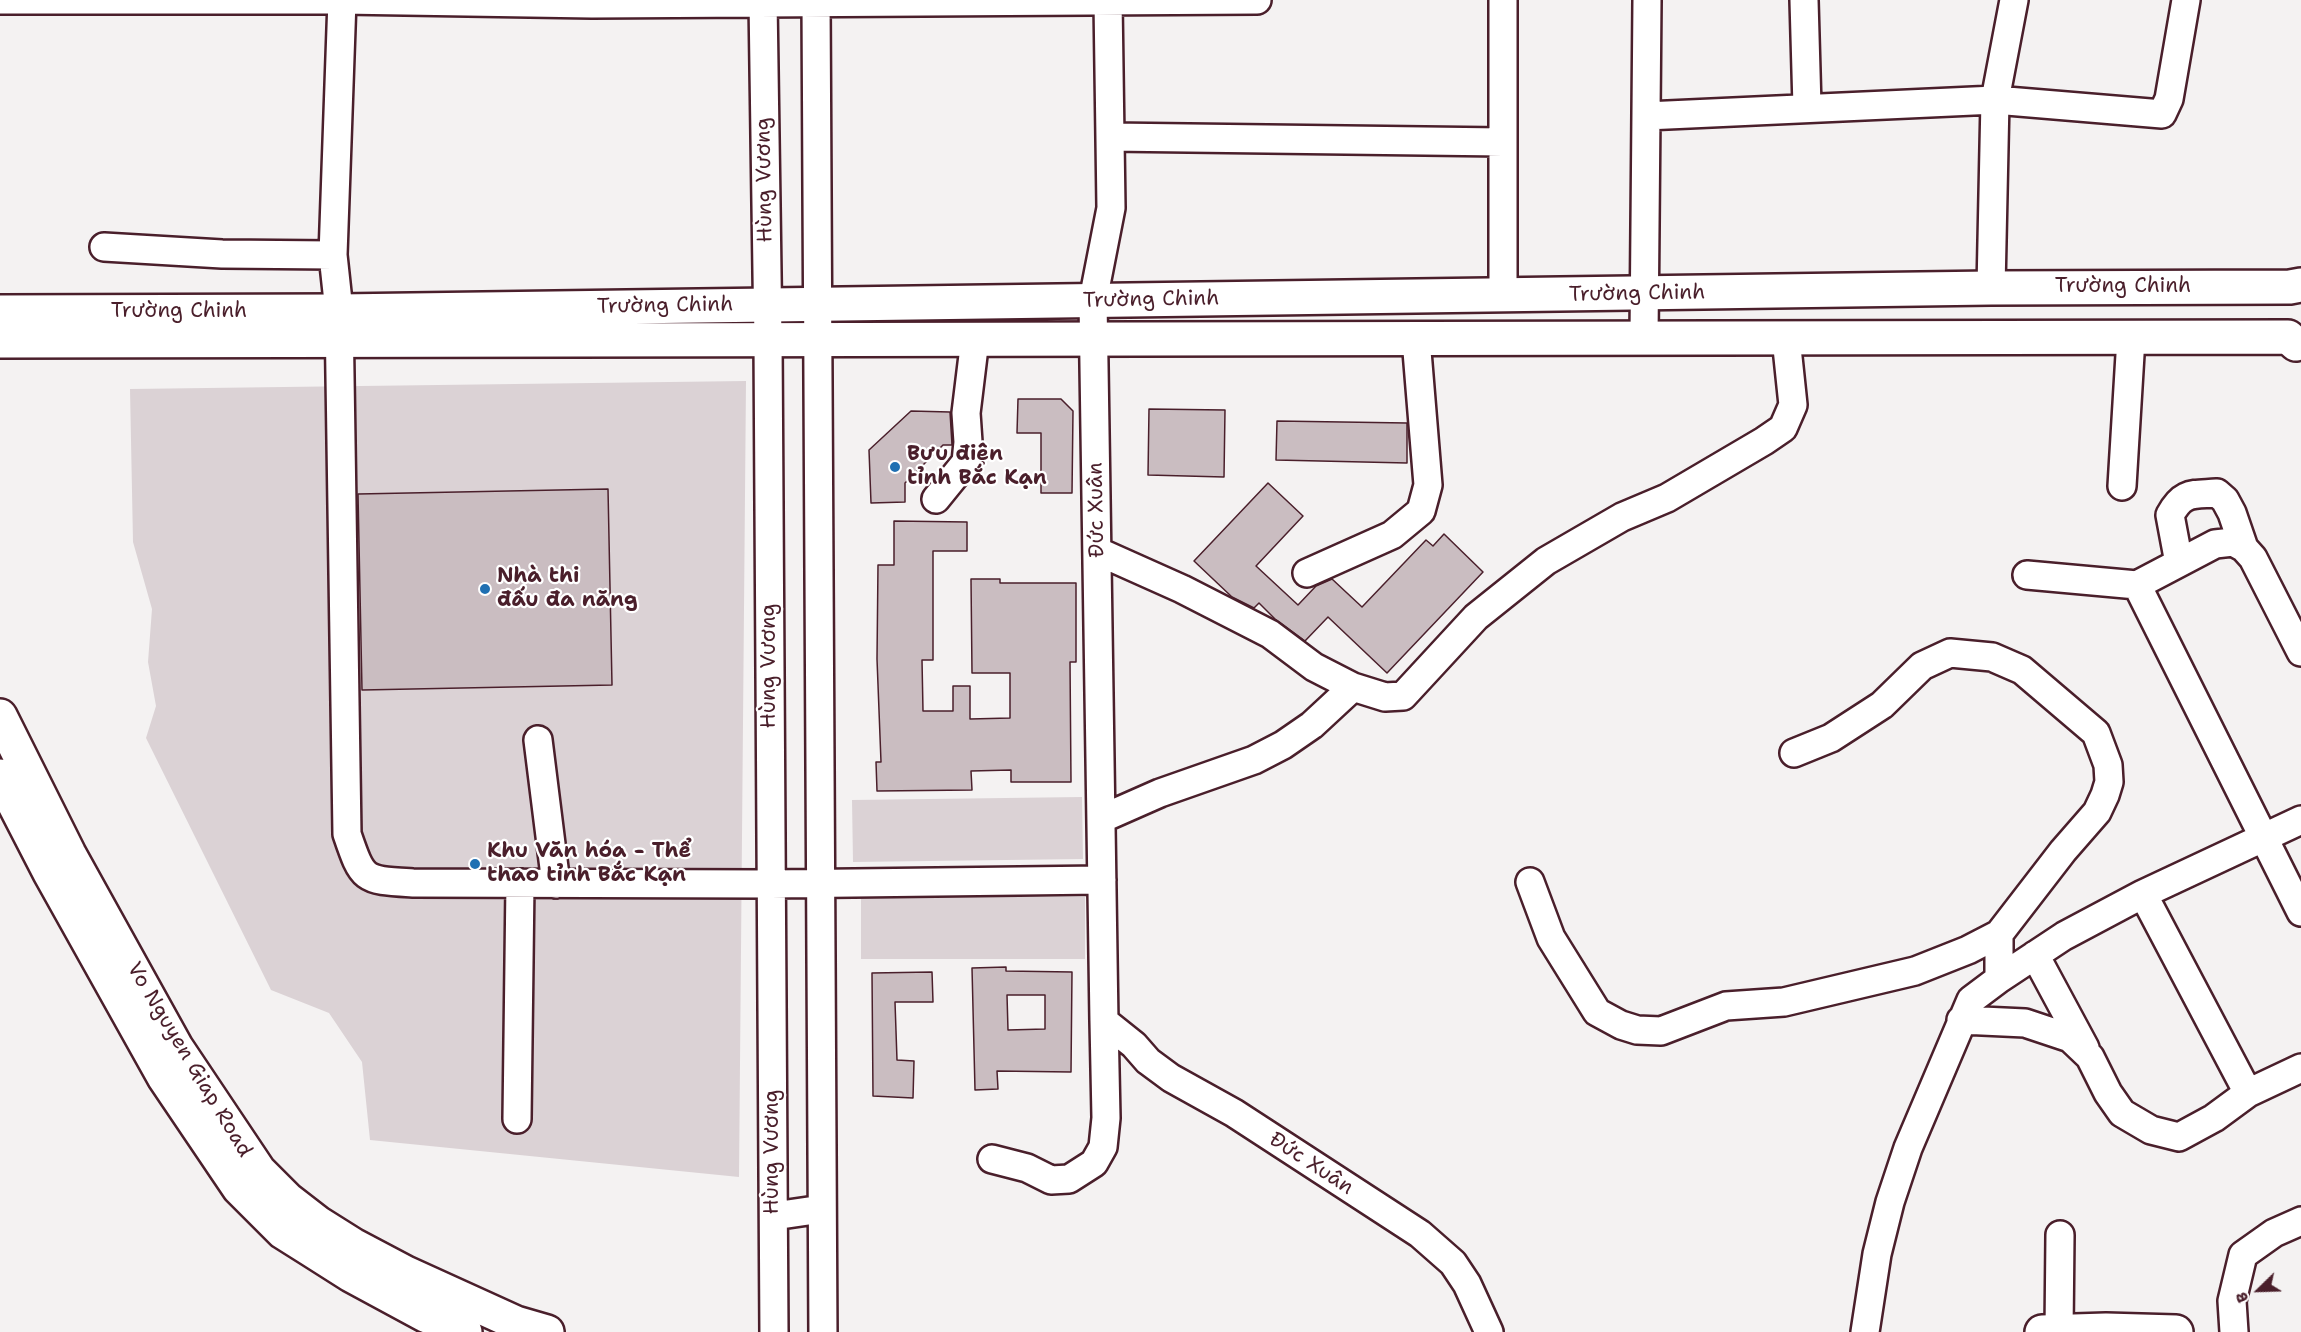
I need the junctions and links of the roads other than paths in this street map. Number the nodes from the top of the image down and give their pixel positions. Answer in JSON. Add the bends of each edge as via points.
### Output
{"nodes":[{"id":1,"x":0,"y":0,"type":"edge"},
{"id":2,"x":342,"y":0,"type":"edge"},
{"id":3,"x":1125,"y":0,"type":"edge"},
{"id":4,"x":1230,"y":0,"type":"edge"},
{"id":5,"x":1257,"y":0,"type":"edge"},
{"id":6,"x":1503,"y":0,"type":"edge"},
{"id":7,"x":1647,"y":0,"type":"edge"},
{"id":8,"x":1804,"y":0,"type":"edge"},
{"id":9,"x":2014,"y":0,"type":"edge"},
{"id":10,"x":2186,"y":0,"type":"edge"},
{"id":11,"x":763,"y":1,"type":"edge"},
{"id":12,"x":816,"y":1,"type":"edge"},
{"id":13,"x":1108,"y":1,"type":"edge"},
{"id":14,"x":592,"y":2,"type":"edge"},
{"id":15,"x":1995,"y":100,"type":"junction"},
{"id":16,"x":1807,"y":107,"type":"junction"},
{"id":17,"x":1646,"y":116,"type":"junction"},
{"id":18,"x":1110,"y":137,"type":"junction"},
{"id":19,"x":1503,"y":142,"type":"junction"},
{"id":20,"x":104,"y":247,"type":"dead end"},
{"id":21,"x":333,"y":255,"type":"junction"},
{"id":22,"x":2301,"y":286,"type":"edge"},
{"id":23,"x":1991,"y":288,"type":"junction"},
{"id":24,"x":1643,"y":294,"type":"junction"},
{"id":25,"x":1503,"y":296,"type":"junction"},
{"id":26,"x":1415,"y":297,"type":"junction"},
{"id":27,"x":1093,"y":300,"type":"junction"},
{"id":28,"x":767,"y":304,"type":"junction"},
{"id":29,"x":817,"y":304,"type":"junction"},
{"id":30,"x":0,"y":312,"type":"edge"},
{"id":31,"x":339,"y":326,"type":"junction"},
{"id":32,"x":1644,"y":338,"type":"junction"},
{"id":33,"x":1786,"y":338,"type":"junction"},
{"id":34,"x":2131,"y":338,"type":"junction"},
{"id":35,"x":975,"y":339,"type":"junction"},
{"id":36,"x":1095,"y":339,"type":"junction"},
{"id":37,"x":1416,"y":339,"type":"junction"},
{"id":38,"x":768,"y":340,"type":"junction"},
{"id":39,"x":818,"y":340,"type":"junction"},
{"id":40,"x":0,"y":341,"type":"edge"},
{"id":41,"x":2299,"y":346,"type":"edge"},
{"id":42,"x":2122,"y":486,"type":"dead end"},
{"id":43,"x":936,"y":499,"type":"dead end"},
{"id":44,"x":2244,"y":548,"type":"junction"},
{"id":45,"x":1097,"y":551,"type":"junction"},
{"id":46,"x":2179,"y":563,"type":"junction"},
{"id":47,"x":1307,"y":573,"type":"dead end"},
{"id":48,"x":2027,"y":575,"type":"dead end"},
{"id":49,"x":2137,"y":585,"type":"junction"},
{"id":50,"x":2301,"y":652,"type":"edge"},
{"id":51,"x":1353,"y":687,"type":"junction"},
{"id":52,"x":0,"y":716,"type":"edge"},
{"id":53,"x":538,"y":740,"type":"dead end"},
{"id":54,"x":1794,"y":753,"type":"dead end"},
{"id":55,"x":0,"y":776,"type":"edge"},
{"id":56,"x":1101,"y":819,"type":"junction"},
{"id":57,"x":2301,"y":820,"type":"edge"},
{"id":58,"x":2263,"y":837,"type":"junction"},
{"id":59,"x":1102,"y":880,"type":"junction"},
{"id":60,"x":1530,"y":882,"type":"dead end"},
{"id":61,"x":520,"y":883,"type":"junction"},
{"id":62,"x":556,"y":884,"type":"junction"},
{"id":63,"x":771,"y":884,"type":"junction"},
{"id":64,"x":820,"y":884,"type":"junction"},
{"id":65,"x":2143,"y":894,"type":"junction"},
{"id":66,"x":2301,"y":912,"type":"edge"},
{"id":67,"x":1999,"y":934,"type":"junction"},
{"id":68,"x":2035,"y":955,"type":"junction"},
{"id":69,"x":1999,"y":979,"type":"junction"},
{"id":70,"x":1961,"y":1020,"type":"junction"},
{"id":71,"x":1104,"y":1021,"type":"junction"},
{"id":72,"x":2090,"y":1057,"type":"junction"},
{"id":73,"x":2301,"y":1068,"type":"edge"},
{"id":74,"x":2248,"y":1093,"type":"junction"},
{"id":75,"x":517,"y":1119,"type":"dead end"},
{"id":76,"x":992,"y":1159,"type":"dead end"},
{"id":77,"x":822,"y":1209,"type":"junction"},
{"id":78,"x":774,"y":1216,"type":"junction"},
{"id":79,"x":2301,"y":1221,"type":"edge"},
{"id":80,"x":2060,"y":1235,"type":"dead end"},
{"id":81,"x":465,"y":1332,"type":"edge"},
{"id":82,"x":547,"y":1332,"type":"edge"},
{"id":83,"x":774,"y":1332,"type":"edge"},
{"id":84,"x":823,"y":1332,"type":"edge"},
{"id":85,"x":1489,"y":1332,"type":"edge"},
{"id":86,"x":1865,"y":1332,"type":"edge"},
{"id":87,"x":2043,"y":1332,"type":"edge"},
{"id":88,"x":2059,"y":1332,"type":"edge"},
{"id":89,"x":2176,"y":1332,"type":"edge"},
{"id":90,"x":2234,"y":1332,"type":"edge"}],
"edges":[{"from":1,"to":2,"type":"street"},
{"from":2,"to":14,"type":"street"},
{"from":2,"to":21,"type":"street"},
{"from":3,"to":4,"type":"street"},
{"from":3,"to":13,"type":"street"},
{"from":4,"to":5,"type":"street"},
{"from":6,"to":19,"type":"street"},
{"from":7,"to":17,"type":"street"},
{"from":8,"to":16,"type":"street"},
{"from":9,"to":15,"type":"street"},
{"from":10,"to":15,"type":"street","via":[[2169,99],[2162,114]]},
{"from":11,"to":12,"type":"street"},
{"from":11,"to":14,"type":"street"},
{"from":11,"to":28,"type":"street","name":"Hùng Vương"},
{"from":12,"to":13,"type":"street"},
{"from":12,"to":29,"type":"street"},
{"from":13,"to":18,"type":"street","name":"Đức Xuân"},
{"from":15,"to":16,"type":"street"},
{"from":15,"to":23,"type":"street"},
{"from":16,"to":17,"type":"street"},
{"from":17,"to":24,"type":"street"},
{"from":18,"to":19,"type":"street"},
{"from":18,"to":27,"type":"street","name":"Đức Xuân","via":[[1111,208]]},
{"from":19,"to":25,"type":"street"},
{"from":20,"to":21,"type":"street"},
{"from":21,"to":31,"type":"street"},
{"from":22,"to":23,"type":"main road","name":"Trường Chinh"},
{"from":22,"to":41,"type":"main road","via":[[2288,317]]},
{"from":23,"to":24,"type":"main road","name":"Trường Chinh"},
{"from":24,"to":25,"type":"main road","name":"Trường Chinh"},
{"from":24,"to":32,"type":"street"},
{"from":25,"to":26,"type":"main road","name":"Trường Chinh"},
{"from":26,"to":27,"type":"main road","name":"Trường Chinh"},
{"from":26,"to":37,"type":"main road"},
{"from":27,"to":29,"type":"main road","name":"Trường Chinh"},
{"from":27,"to":36,"type":"street","name":"Đức Xuân"},
{"from":28,"to":29,"type":"main road","name":"Trường Chinh"},
{"from":28,"to":31,"type":"main road","name":"Trường Chinh"},
{"from":28,"to":38,"type":"street","name":"Hùng Vương"},
{"from":29,"to":39,"type":"street"},
{"from":30,"to":31,"type":"main road","name":"Trường Chinh"},
{"from":31,"to":38,"type":"main road","name":"Trường Chinh"},
{"from":31,"to":40,"type":"main road","name":"Trường Chinh"},
{"from":31,"to":61,"type":"street","via":[[347,834],[358,868],[375,881]]},
{"from":32,"to":33,"type":"main road","name":"Trường Chinh"},
{"from":32,"to":37,"type":"main road","name":"Trường Chinh"},
{"from":33,"to":34,"type":"main road","name":"Trường Chinh"},
{"from":33,"to":51,"type":"street","via":[[1793,405],[1783,428],[1667,498],[1622,517],[1546,561],[1476,617],[1403,696],[1385,697]]},
{"from":34,"to":41,"type":"main road","name":"Trường Chinh","via":[[2288,337]]},
{"from":34,"to":42,"type":"street"},
{"from":35,"to":36,"type":"main road","name":"Trường Chinh"},
{"from":35,"to":39,"type":"main road","name":"Trường Chinh"},
{"from":35,"to":43,"type":"street","via":[[966,413],[966,462]]},
{"from":36,"to":37,"type":"main road","name":"Trường Chinh"},
{"from":36,"to":45,"type":"street","name":"Đức Xuân"},
{"from":37,"to":47,"type":"street","via":[[1428,484],[1421,511],[1392,536]]},
{"from":38,"to":39,"type":"main road","name":"Trường Chinh"},
{"from":38,"to":63,"type":"street","name":"Hùng Vương"},
{"from":39,"to":64,"type":"street"},
{"from":44,"to":46,"type":"street","via":[[2233,542],[2215,544]]},
{"from":44,"to":46,"type":"street","via":[[2225,500],[2217,493],[2190,495],[2178,501],[2169,515]]},
{"from":44,"to":50,"type":"street","via":[[2253,558]]},
{"from":45,"to":51,"type":"street","via":[[1270,634],[1314,668]]},
{"from":45,"to":56,"type":"street","name":"Đức Xuân"},
{"from":46,"to":49,"type":"street"},
{"from":48,"to":49,"type":"street"},
{"from":49,"to":58,"type":"street"},
{"from":51,"to":56,"type":"street","via":[[1312,725],[1283,745]]},
{"from":52,"to":82,"type":"main road","name":"Vo Nguyen Giap Road","via":[[69,854],[177,1047],[259,1172],[287,1199],[353,1245],[516,1323]]},
{"from":53,"to":62,"type":"street"},
{"from":54,"to":67,"type":"street","via":[[1831,738],[1882,705],[1923,666],[1950,653],[1992,657],[2022,670],[2096,733],[2108,765],[2109,782],[2097,812]]},
{"from":55,"to":81,"type":"main road","name":"Vo Nguyen Giap Road","via":[[164,1077],[239,1188],[283,1232],[351,1275]]},
{"from":56,"to":59,"type":"street","name":"Đức Xuân"},
{"from":57,"to":58,"type":"street"},
{"from":58,"to":65,"type":"street"},
{"from":58,"to":66,"type":"street"},
{"from":59,"to":64,"type":"street"},
{"from":59,"to":71,"type":"street","name":"Đức Xuân"},
{"from":60,"to":67,"type":"street","via":[[1551,938],[1597,1012],[1637,1030],[1661,1031],[1726,1006],[1784,1002],[1915,971]]},
{"from":61,"to":62,"type":"street"},
{"from":61,"to":75,"type":"street"},
{"from":62,"to":63,"type":"street"},
{"from":63,"to":64,"type":"street"},
{"from":63,"to":78,"type":"street","name":"Hùng Vương"},
{"from":64,"to":77,"type":"street"},
{"from":65,"to":68,"type":"street"},
{"from":65,"to":74,"type":"street"},
{"from":67,"to":69,"type":"street"},
{"from":68,"to":69,"type":"street"},
{"from":68,"to":72,"type":"street"},
{"from":69,"to":70,"type":"street","via":[[1971,1000]]},
{"from":70,"to":72,"type":"street","via":[[2025,1023],[2070,1038]]},
{"from":70,"to":86,"type":"street","via":[[1890,1202]]},
{"from":71,"to":76,"type":"street","name":"Đức Xuân","via":[[1106,1118],[1103,1147],[1094,1163],[1069,1179],[1051,1180],[1027,1168]]},
{"from":71,"to":85,"type":"street","name":"Đức Xuân","via":[[1171,1078],[1234,1113],[1420,1234],[1453,1263]]},
{"from":72,"to":74,"type":"street","via":[[2122,1113],[2151,1130],[2179,1137]]},
{"from":73,"to":74,"type":"street"},
{"from":77,"to":78,"type":"street"},
{"from":77,"to":84,"type":"street"},
{"from":78,"to":83,"type":"street","name":"Hùng Vương"},
{"from":79,"to":90,"type":"street","via":[[2274,1233],[2243,1255],[2232,1302]]},
{"from":80,"to":88,"type":"street"},
{"from":87,"to":88,"type":"main road"},
{"from":88,"to":89,"type":"main road"}]}
